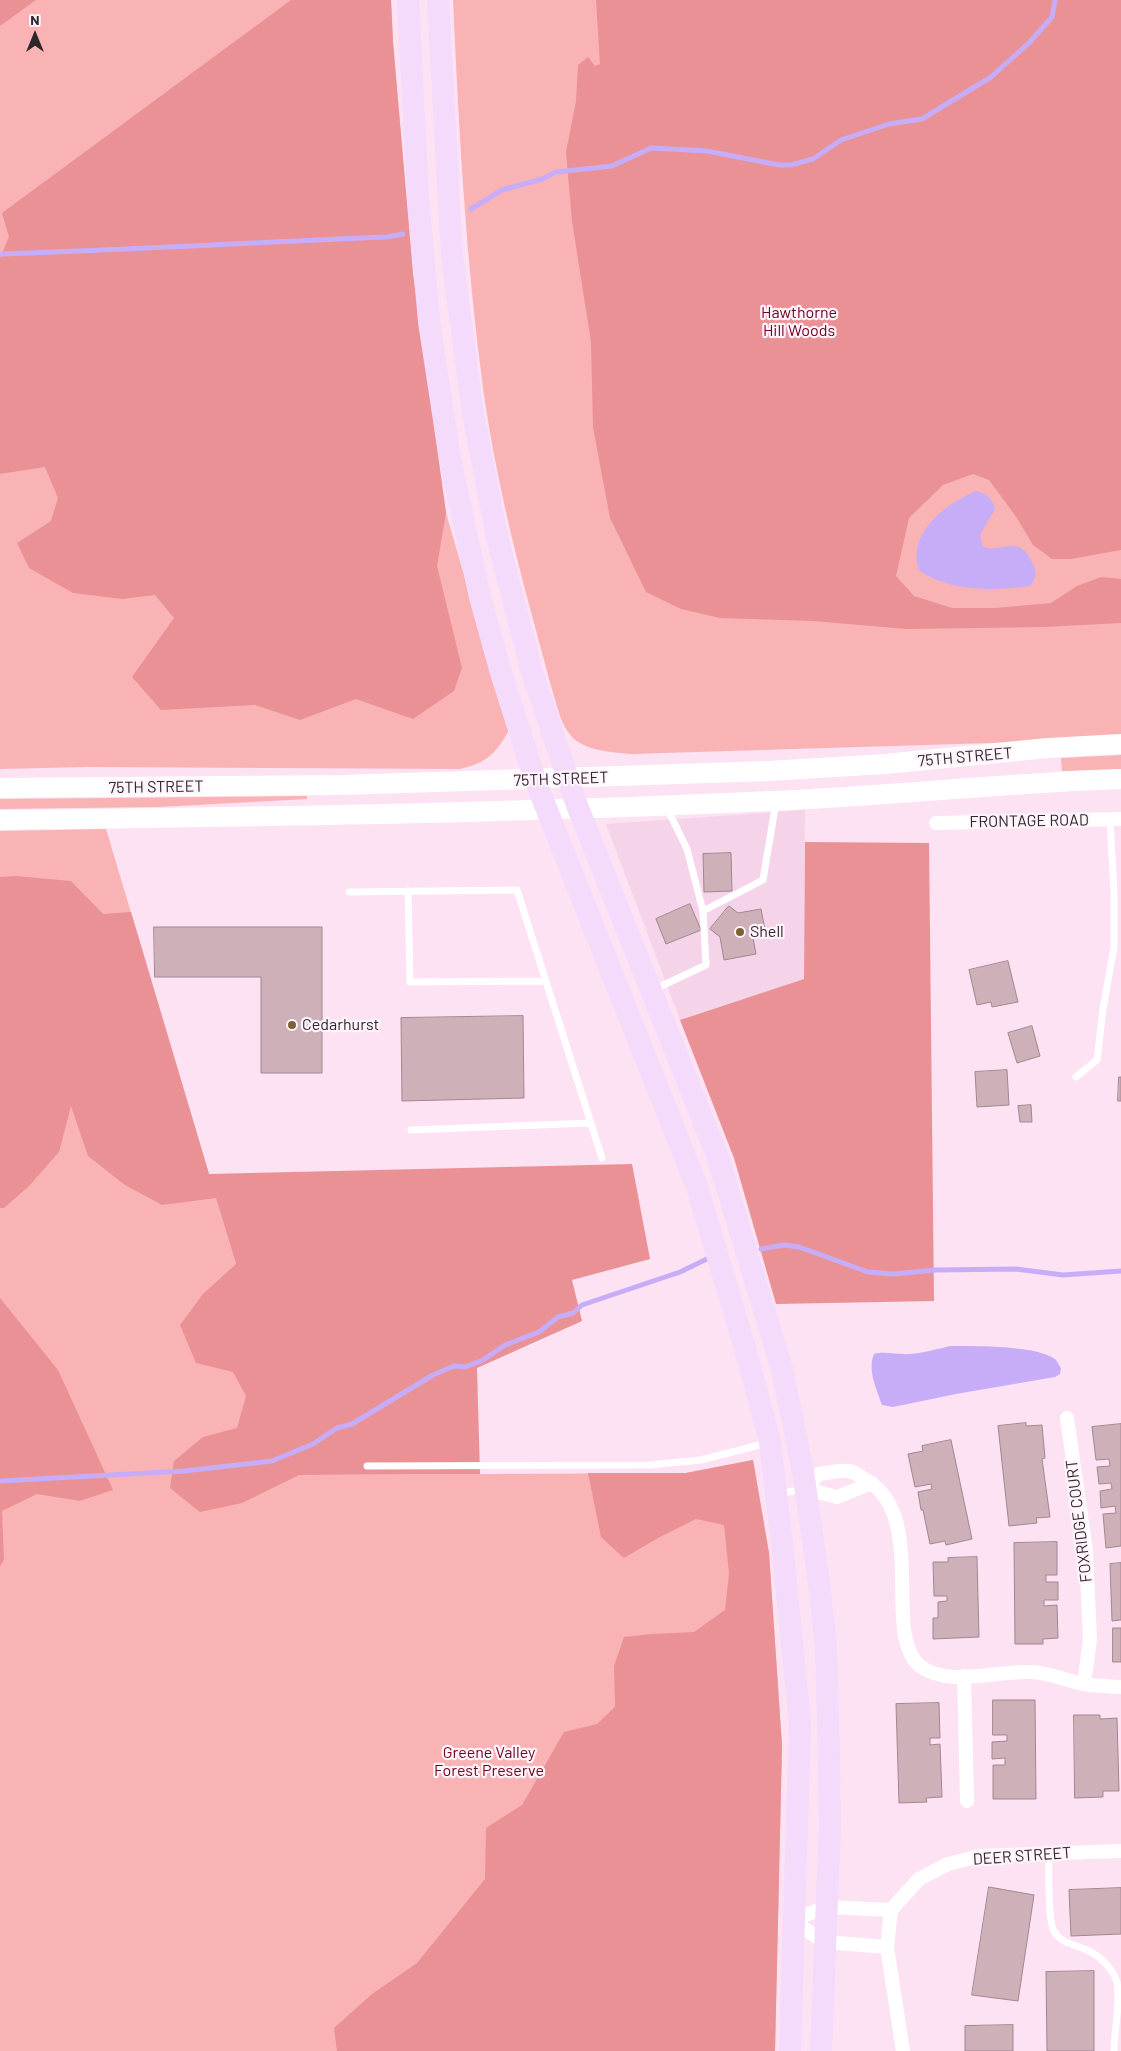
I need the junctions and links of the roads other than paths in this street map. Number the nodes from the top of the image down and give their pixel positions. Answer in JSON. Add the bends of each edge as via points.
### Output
{"nodes":[{"id":1,"x":408,"y":0,"type":"edge"},
{"id":2,"x":438,"y":0,"type":"edge"},
{"id":3,"x":1121,"y":744,"type":"edge"},
{"id":4,"x":567,"y":778,"type":"junction"},
{"id":5,"x":1121,"y":779,"type":"edge"},
{"id":6,"x":535,"y":780,"type":"junction"},
{"id":7,"x":0,"y":788,"type":"edge"},
{"id":8,"x":776,"y":801,"type":"junction"},
{"id":9,"x":666,"y":805,"type":"junction"},
{"id":10,"x":578,"y":808,"type":"junction"},
{"id":11,"x":546,"y":809,"type":"junction"},
{"id":12,"x":1116,"y":819,"type":"edge"},
{"id":13,"x":0,"y":820,"type":"edge"},
{"id":14,"x":936,"y":823,"type":"dead end"},
{"id":15,"x":408,"y":890,"type":"junction"},
{"id":16,"x":348,"y":892,"type":"dead end"},
{"id":17,"x":702,"y":911,"type":"junction"},
{"id":18,"x":545,"y":981,"type":"junction"},
{"id":19,"x":650,"y":991,"type":"junction"},
{"id":20,"x":1076,"y":1077,"type":"dead end"},
{"id":21,"x":591,"y":1123,"type":"junction"},
{"id":22,"x":411,"y":1130,"type":"dead end"},
{"id":23,"x":602,"y":1158,"type":"dead end"},
{"id":24,"x":1066,"y":1418,"type":"dead end"},
{"id":25,"x":770,"y":1442,"type":"junction"},
{"id":26,"x":367,"y":1466,"type":"dead end"},
{"id":27,"x":872,"y":1483,"type":"junction"},
{"id":28,"x":806,"y":1489,"type":"junction"},
{"id":29,"x":776,"y":1494,"type":"junction"},
{"id":30,"x":964,"y":1676,"type":"junction"},
{"id":31,"x":1084,"y":1684,"type":"junction"},
{"id":32,"x":1121,"y":1687,"type":"edge"},
{"id":33,"x":967,"y":1801,"type":"dead end"},
{"id":34,"x":1121,"y":1851,"type":"edge"},
{"id":35,"x":1049,"y":1853,"type":"junction"},
{"id":36,"x":827,"y":1907,"type":"junction"},
{"id":37,"x":891,"y":1910,"type":"junction"},
{"id":38,"x":792,"y":1920,"type":"junction"},
{"id":39,"x":824,"y":1942,"type":"junction"},
{"id":40,"x":887,"y":1947,"type":"junction"},
{"id":41,"x":790,"y":2051,"type":"edge"},
{"id":42,"x":821,"y":2051,"type":"edge"},
{"id":43,"x":903,"y":2051,"type":"edge"},
{"id":44,"x":1114,"y":2051,"type":"edge"}],
"edges":[{"from":1,"to":6,"type":"main road","via":[[429,322],[450,459],[480,597]]},
{"from":2,"to":4,"type":"main road","via":[[452,256],[473,413],[497,537],[521,632]]},
{"from":3,"to":4,"type":"main road","name":"75TH STREET","via":[[885,764]]},
{"from":4,"to":6,"type":"main road","name":"75TH STREET"},
{"from":4,"to":10,"type":"main road"},
{"from":5,"to":8,"type":"main road","name":"75TH STREET"},
{"from":6,"to":7,"type":"main road","name":"75TH STREET"},
{"from":6,"to":11,"type":"main road"},
{"from":8,"to":9,"type":"main road","name":"75TH STREET"},
{"from":8,"to":17,"type":"lane","via":[[763,880]]},
{"from":9,"to":10,"type":"main road","name":"75TH STREET"},
{"from":9,"to":17,"type":"lane","via":[[687,848]]},
{"from":10,"to":11,"type":"main road","name":"75TH STREET"},
{"from":10,"to":19,"type":"main road"},
{"from":11,"to":13,"type":"main road","name":"75TH STREET"},
{"from":11,"to":25,"type":"main road","via":[[697,1187]]},
{"from":12,"to":14,"type":"street","name":"FRONTAGE ROAD"},
{"from":12,"to":20,"type":"lane","via":[[1114,946],[1097,1060]]},
{"from":15,"to":16,"type":"lane"},
{"from":15,"to":18,"type":"lane","via":[[517,890]]},
{"from":15,"to":18,"type":"lane","via":[[410,982]]},
{"from":17,"to":19,"type":"lane","via":[[706,965]]},
{"from":18,"to":21,"type":"lane"},
{"from":19,"to":28,"type":"main road","via":[[717,1155],[782,1369]]},
{"from":21,"to":22,"type":"lane"},
{"from":21,"to":23,"type":"lane"},
{"from":24,"to":31,"type":"street","name":"FOXRIDGE COURT","via":[[1086,1551],[1090,1640]]},
{"from":25,"to":26,"type":"lane","via":[[701,1460],[650,1465]]},
{"from":25,"to":29,"type":"main road"},
{"from":27,"to":28,"type":"street","via":[[837,1497]]},
{"from":27,"to":28,"type":"street","via":[[850,1471],[819,1474]]},
{"from":27,"to":30,"type":"street","via":[[894,1514],[901,1546],[904,1628],[910,1651],[918,1664],[935,1675]]},
{"from":28,"to":29,"type":"lane"},
{"from":28,"to":36,"type":"main road","via":[[826,1647],[830,1824]]},
{"from":29,"to":38,"type":"main road","via":[[800,1723]]},
{"from":30,"to":31,"type":"street","via":[[1033,1672]]},
{"from":30,"to":33,"type":"street"},
{"from":31,"to":32,"type":"street"},
{"from":34,"to":35,"type":"street","name":"DEER STREET"},
{"from":35,"to":37,"type":"street","name":"DEER STREET","via":[[980,1856],[948,1864],[919,1879]]},
{"from":35,"to":44,"type":"lane","via":[[1050,1914],[1054,1932],[1063,1941],[1090,1951],[1108,1966],[1116,1981],[1118,2007]]},
{"from":36,"to":37,"type":"street"},
{"from":36,"to":38,"type":"street"},
{"from":36,"to":39,"type":"main road"},
{"from":37,"to":40,"type":"street"},
{"from":38,"to":39,"type":"street"},
{"from":38,"to":41,"type":"main road"},
{"from":39,"to":40,"type":"street"},
{"from":39,"to":42,"type":"main road"},
{"from":40,"to":43,"type":"street"}]}
